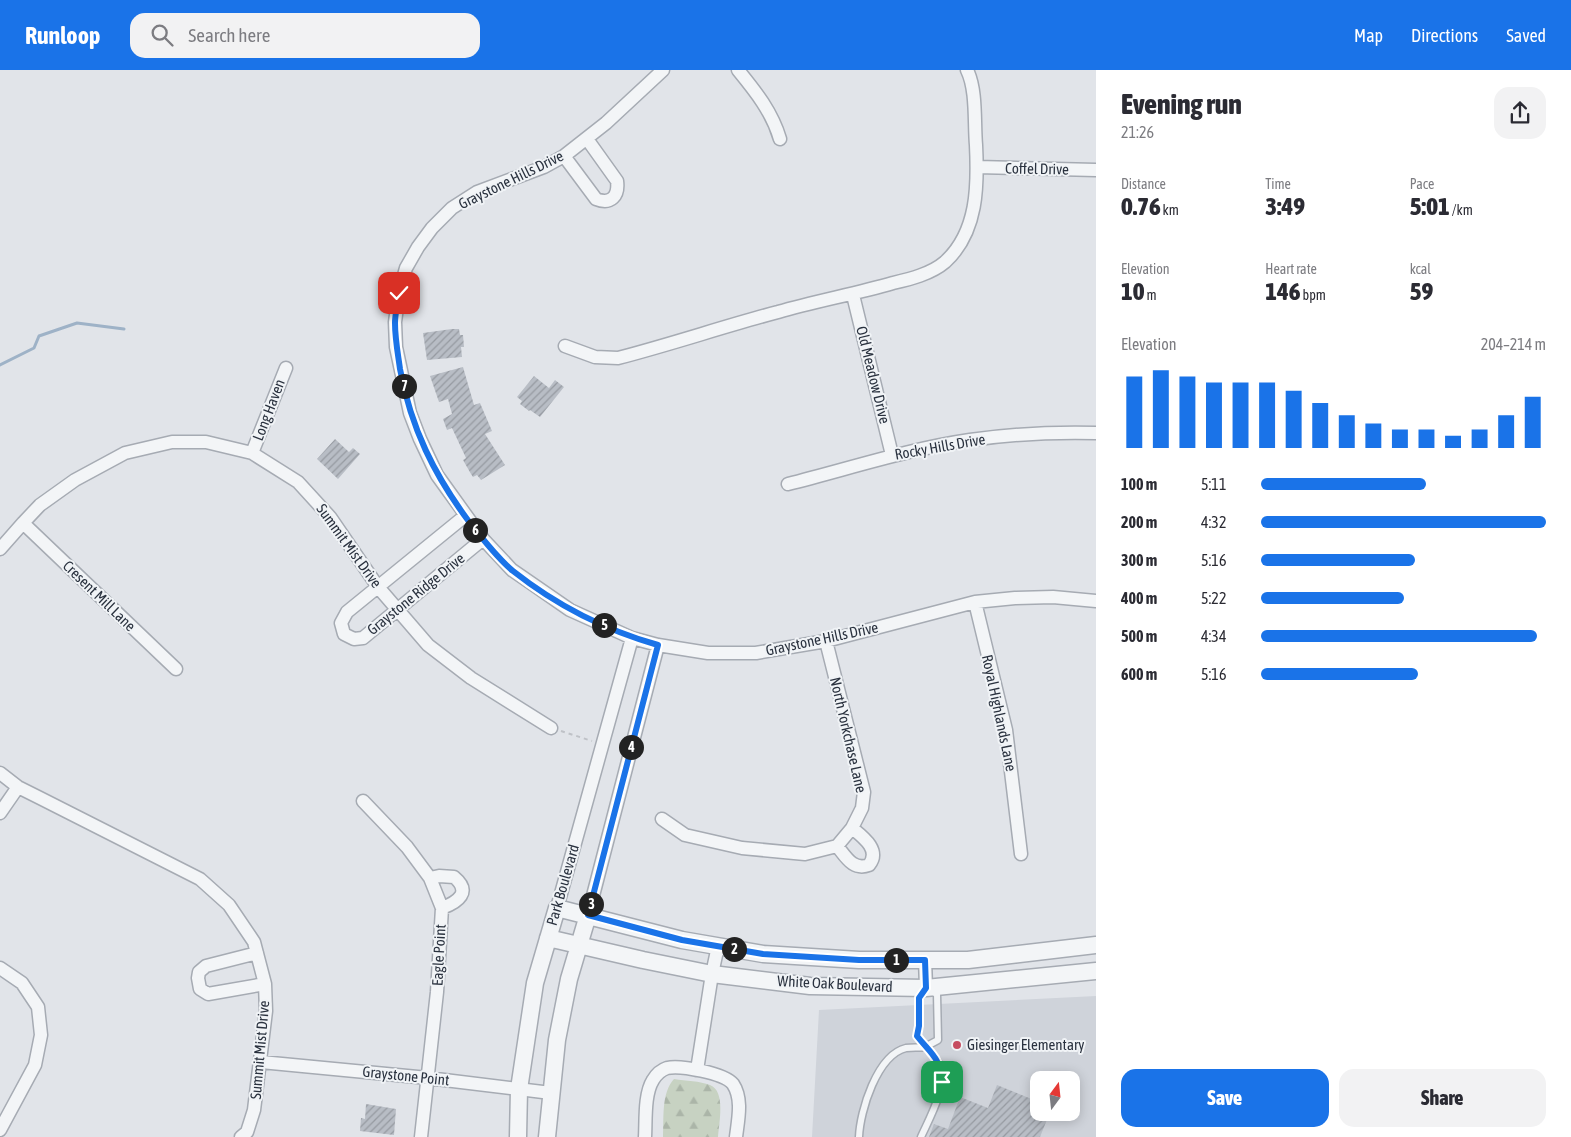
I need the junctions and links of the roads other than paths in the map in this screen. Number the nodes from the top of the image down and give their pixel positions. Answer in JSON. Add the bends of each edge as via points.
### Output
{"nodes":[{"id":1,"x":663,"y":70,"type":"edge"},
{"id":2,"x":738,"y":70,"type":"edge"},
{"id":3,"x":967,"y":70,"type":"edge"},
{"id":4,"x":587,"y":138,"type":"junction"},
{"id":5,"x":780,"y":139,"type":"dead end"},
{"id":6,"x":564,"y":156,"type":"junction"},
{"id":7,"x":977,"y":167,"type":"junction"},
{"id":8,"x":1096,"y":170,"type":"edge"},
{"id":9,"x":853,"y":295,"type":"junction"},
{"id":10,"x":564,"y":346,"type":"dead end"},
{"id":11,"x":286,"y":368,"type":"dead end"},
{"id":12,"x":1096,"y":433,"type":"edge"},
{"id":13,"x":252,"y":453,"type":"junction"},
{"id":14,"x":892,"y":456,"type":"junction"},
{"id":15,"x":788,"y":484,"type":"dead end"},
{"id":16,"x":465,"y":516,"type":"junction"},
{"id":17,"x":23,"y":523,"type":"junction"},
{"id":18,"x":483,"y":539,"type":"junction"},
{"id":19,"x":0,"y":549,"type":"edge"},
{"id":20,"x":378,"y":587,"type":"junction"},
{"id":21,"x":975,"y":602,"type":"junction"},
{"id":22,"x":1096,"y":602,"type":"edge"},
{"id":23,"x":398,"y":609,"type":"junction"},
{"id":24,"x":632,"y":638,"type":"junction"},
{"id":25,"x":826,"y":641,"type":"junction"},
{"id":26,"x":658,"y":645,"type":"junction"},
{"id":27,"x":176,"y":669,"type":"dead end"},
{"id":28,"x":551,"y":728,"type":"road end"},
{"id":29,"x":0,"y":773,"type":"edge"},
{"id":30,"x":18,"y":787,"type":"junction"},
{"id":31,"x":363,"y":801,"type":"dead end"},
{"id":32,"x":0,"y":813,"type":"edge"},
{"id":33,"x":662,"y":819,"type":"dead end"},
{"id":34,"x":852,"y":828,"type":"junction"},
{"id":35,"x":837,"y":846,"type":"junction"},
{"id":36,"x":1021,"y":854,"type":"dead end"},
{"id":37,"x":430,"y":878,"type":"junction"},
{"id":38,"x":442,"y":908,"type":"junction"},
{"id":39,"x":557,"y":908,"type":"junction"},
{"id":40,"x":588,"y":915,"type":"junction"},
{"id":41,"x":548,"y":938,"type":"junction"},
{"id":42,"x":1096,"y":945,"type":"edge"},
{"id":43,"x":580,"y":946,"type":"junction"},
{"id":44,"x":718,"y":946,"type":"junction"},
{"id":45,"x":257,"y":954,"type":"junction"},
{"id":46,"x":925,"y":960,"type":"junction"},
{"id":47,"x":0,"y":968,"type":"edge"},
{"id":48,"x":1096,"y":972,"type":"edge"},
{"id":49,"x":712,"y":974,"type":"junction"},
{"id":50,"x":265,"y":984,"type":"junction"},
{"id":51,"x":926,"y":988,"type":"junction"},
{"id":52,"x":926,"y":1047,"type":"junction"},
{"id":53,"x":261,"y":1062,"type":"junction"},
{"id":54,"x":698,"y":1070,"type":"junction"},
{"id":55,"x":428,"y":1078,"type":"junction"},
{"id":56,"x":519,"y":1089,"type":"junction"},
{"id":57,"x":551,"y":1094,"type":"junction"},
{"id":58,"x":0,"y":1130,"type":"edge"},
{"id":59,"x":241,"y":1137,"type":"edge"},
{"id":60,"x":421,"y":1137,"type":"edge"},
{"id":61,"x":518,"y":1137,"type":"edge"},
{"id":62,"x":548,"y":1137,"type":"edge"},
{"id":63,"x":645,"y":1137,"type":"edge"},
{"id":64,"x":736,"y":1137,"type":"edge"},
{"id":65,"x":859,"y":1137,"type":"edge"},
{"id":66,"x":921,"y":1137,"type":"edge"}],
"edges":[{"from":1,"to":4,"type":"street","name":"Graystone Hills Drive"},
{"from":2,"to":5,"type":"street","via":[[768,108]]},
{"from":3,"to":7,"type":"street","via":[[974,101]]},
{"from":4,"to":6,"type":"street","name":"Graystone Hills Drive"},
{"from":4,"to":6,"type":"street","via":[[617,181],[616,197],[602,202],[596,199]]},
{"from":6,"to":16,"type":"street","name":"Graystone Hills Drive","via":[[535,171],[477,192],[452,208],[418,247],[406,268],[399,293],[396,347],[410,413],[437,475]]},
{"from":7,"to":8,"type":"street","name":"Coffel Drive"},
{"from":7,"to":9,"type":"street","via":[[971,223],[945,262],[932,270]]},
{"from":9,"to":10,"type":"street","via":[[779,311],[618,358],[595,356]]},
{"from":9,"to":14,"type":"street","name":"Old Meadow Drive"},
{"from":11,"to":13,"type":"street","name":"Long Haven"},
{"from":12,"to":14,"type":"street","name":"Rocky Hills Drive","via":[[970,440]]},
{"from":13,"to":17,"type":"street","name":"Summit Mist Drive","via":[[206,442],[172,442],[126,452],[75,480],[40,505]]},
{"from":13,"to":20,"type":"street","name":"Summit Mist Drive","via":[[298,482],[330,518]]},
{"from":14,"to":15,"type":"street","name":"Rocky Hills Drive"},
{"from":16,"to":18,"type":"street","name":"Graystone Hills Drive"},
{"from":16,"to":20,"type":"street","name":"Graystone Ridge Drive"},
{"from":17,"to":19,"type":"street","name":"Summit Mist Drive"},
{"from":17,"to":27,"type":"street","name":"Cresent Mill Lane"},
{"from":18,"to":23,"type":"street","name":"Graystone Ridge Drive"},
{"from":18,"to":24,"type":"street","name":"Graystone Hills Drive","via":[[512,570],[570,610]]},
{"from":20,"to":23,"type":"street","name":"Summit Mist Drive"},
{"from":20,"to":23,"type":"street","name":"Graystone Ridge Drive","via":[[346,612],[341,623],[344,634],[354,640],[363,638]]},
{"from":21,"to":22,"type":"street","name":"Graystone Hills Drive","via":[[1053,597]]},
{"from":21,"to":25,"type":"street","name":"Graystone Hills Drive"},
{"from":21,"to":36,"type":"street","name":"Royal Highlands Lane","via":[[1006,730]]},
{"from":23,"to":28,"type":"street","name":"Summit Mist Drive","via":[[428,645],[471,678]]},
{"from":24,"to":26,"type":"street","name":"Graystone Hills Drive"},
{"from":24,"to":39,"type":"street","name":"Park Boulevard"},
{"from":25,"to":26,"type":"street","name":"Graystone Hills Drive","via":[[756,654]]},
{"from":25,"to":34,"type":"street","name":"North Yorkchase Lane","via":[[864,792],[862,808]]},
{"from":26,"to":40,"type":"street","name":"Park Boulevard"},
{"from":29,"to":30,"type":"street","name":"Summit Mist Drive"},
{"from":30,"to":32,"type":"street"},
{"from":30,"to":45,"type":"street","name":"Summit Mist Drive","via":[[200,879],[229,905],[254,942]]},
{"from":31,"to":37,"type":"street","name":"Eagle Point"},
{"from":33,"to":35,"type":"street","via":[[685,834],[742,848],[805,854]]},
{"from":34,"to":35,"type":"street","name":"North Yorkchase Lane"},
{"from":34,"to":35,"type":"street","via":[[872,849],[869,865],[858,867],[852,864]]},
{"from":37,"to":38,"type":"street","name":"Eagle Point"},
{"from":37,"to":38,"type":"street","via":[[454,877],[462,886],[459,898]]},
{"from":38,"to":55,"type":"street","name":"Eagle Point"},
{"from":39,"to":40,"type":"street","name":"White Oak Boulevard"},
{"from":39,"to":41,"type":"street","name":"Park Boulevard"},
{"from":40,"to":43,"type":"street","name":"Park Boulevard"},
{"from":40,"to":44,"type":"street","name":"White Oak Boulevard","via":[[682,940]]},
{"from":41,"to":43,"type":"street","name":"White Oak Boulevard"},
{"from":41,"to":56,"type":"street","name":"Park Boulevard","via":[[535,983]]},
{"from":42,"to":46,"type":"street","name":"White Oak Boulevard","via":[[968,960]]},
{"from":43,"to":49,"type":"street","name":"White Oak Boulevard"},
{"from":43,"to":57,"type":"street","name":"Park Boulevard","via":[[561,1023]]},
{"from":44,"to":46,"type":"street","name":"White Oak Boulevard","via":[[763,954]]},
{"from":44,"to":49,"type":"street"},
{"from":45,"to":50,"type":"street","name":"Summit Mist Drive"},
{"from":45,"to":50,"type":"street","via":[[206,966],[199,972],[200,989],[208,994]]},
{"from":46,"to":51,"type":"street"},
{"from":47,"to":58,"type":"street","via":[[22,983],[38,1007],[41,1035],[35,1065]]},
{"from":48,"to":51,"type":"street","name":"White Oak Boulevard"},
{"from":49,"to":51,"type":"street","name":"White Oak Boulevard","via":[[810,986]]},
{"from":49,"to":54,"type":"street"},
{"from":50,"to":53,"type":"street","name":"Summit Mist Drive"},
{"from":51,"to":52,"type":"lane","via":[[919,998],[917,1036]]},
{"from":51,"to":52,"type":"lane","via":[[936,994],[939,1028],[938,1040]]},
{"from":52,"to":65,"type":"lane","via":[[905,1048],[890,1057],[865,1102]]},
{"from":52,"to":66,"type":"lane","via":[[941,1066],[942,1082]]},
{"from":53,"to":55,"type":"street","name":"Graystone Point"},
{"from":53,"to":59,"type":"street","name":"Summit Mist Drive","via":[[254,1110]]},
{"from":54,"to":63,"type":"street","via":[[668,1068],[658,1073],[651,1082],[647,1100]]},
{"from":54,"to":64,"type":"street","via":[[715,1073],[732,1084],[739,1102]]},
{"from":55,"to":56,"type":"street","name":"Graystone Point"},
{"from":55,"to":60,"type":"street","name":"Eagle Point"},
{"from":56,"to":57,"type":"street","name":"Graystone Point"},
{"from":56,"to":61,"type":"street","name":"Park Boulevard"},
{"from":57,"to":62,"type":"street","name":"Park Boulevard"}]}
